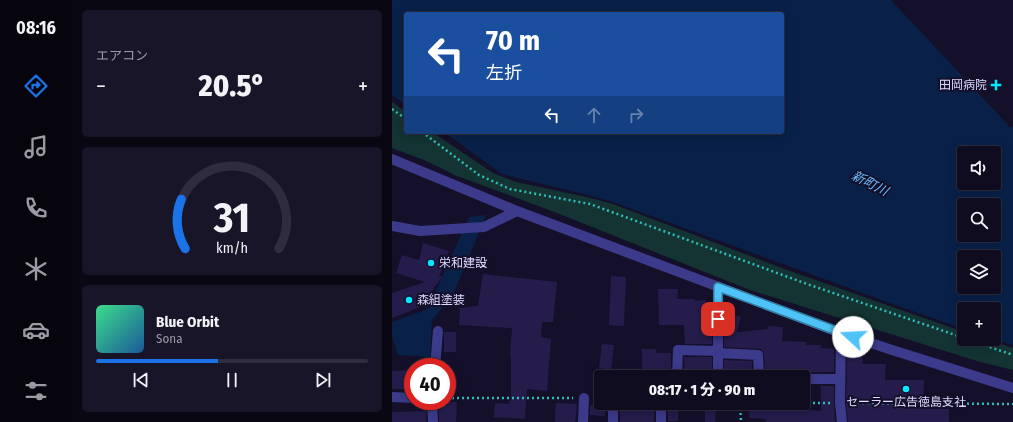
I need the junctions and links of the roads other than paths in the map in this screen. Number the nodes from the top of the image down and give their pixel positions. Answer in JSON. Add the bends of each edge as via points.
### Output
{"nodes":[{"id":1,"x":392,"y":159,"type":"edge"},
{"id":2,"x":518,"y":211,"type":"junction"},
{"id":3,"x":392,"y":226,"type":"edge"},
{"id":4,"x":718,"y":287,"type":"junction"},
{"id":5,"x":438,"y":331,"type":"dead end"},
{"id":6,"x":841,"y":333,"type":"junction"},
{"id":7,"x":718,"y":352,"type":"junction"},
{"id":8,"x":436,"y":358,"type":"edge"},
{"id":9,"x":677,"y":370,"type":"edge"},
{"id":10,"x":718,"y":370,"type":"edge"},
{"id":11,"x":759,"y":370,"type":"edge"},
{"id":12,"x":810,"y":379,"type":"edge"},
{"id":13,"x":840,"y":379,"type":"junction"},
{"id":14,"x":1013,"y":388,"type":"edge"},
{"id":15,"x":392,"y":397,"type":"edge"},
{"id":16,"x":404,"y":398,"type":"edge"},
{"id":17,"x":584,"y":398,"type":"road end"},
{"id":18,"x":432,"y":410,"type":"edge"},
{"id":19,"x":613,"y":410,"type":"edge"},
{"id":20,"x":660,"y":410,"type":"edge"},
{"id":21,"x":433,"y":422,"type":"edge"},
{"id":22,"x":583,"y":422,"type":"edge"},
{"id":23,"x":613,"y":422,"type":"edge"},
{"id":24,"x":661,"y":422,"type":"edge"},
{"id":25,"x":842,"y":422,"type":"edge"}],
"edges":[{"from":1,"to":2,"type":"street"},
{"from":2,"to":3,"type":"street","via":[[484,227],[420,231]]},
{"from":2,"to":4,"type":"street"},
{"from":4,"to":6,"type":"street"},
{"from":4,"to":7,"type":"street"},
{"from":5,"to":8,"type":"street"},
{"from":6,"to":13,"type":"street"},
{"from":6,"to":14,"type":"street"},
{"from":7,"to":9,"type":"street","via":[[678,350]]},
{"from":7,"to":10,"type":"street"},
{"from":7,"to":11,"type":"street","via":[[758,355]]},
{"from":12,"to":13,"type":"street"},
{"from":13,"to":25,"type":"street"},
{"from":15,"to":16,"type":"street"},
{"from":17,"to":22,"type":"street"},
{"from":18,"to":21,"type":"street"},
{"from":19,"to":23,"type":"street"},
{"from":20,"to":24,"type":"street"}]}
